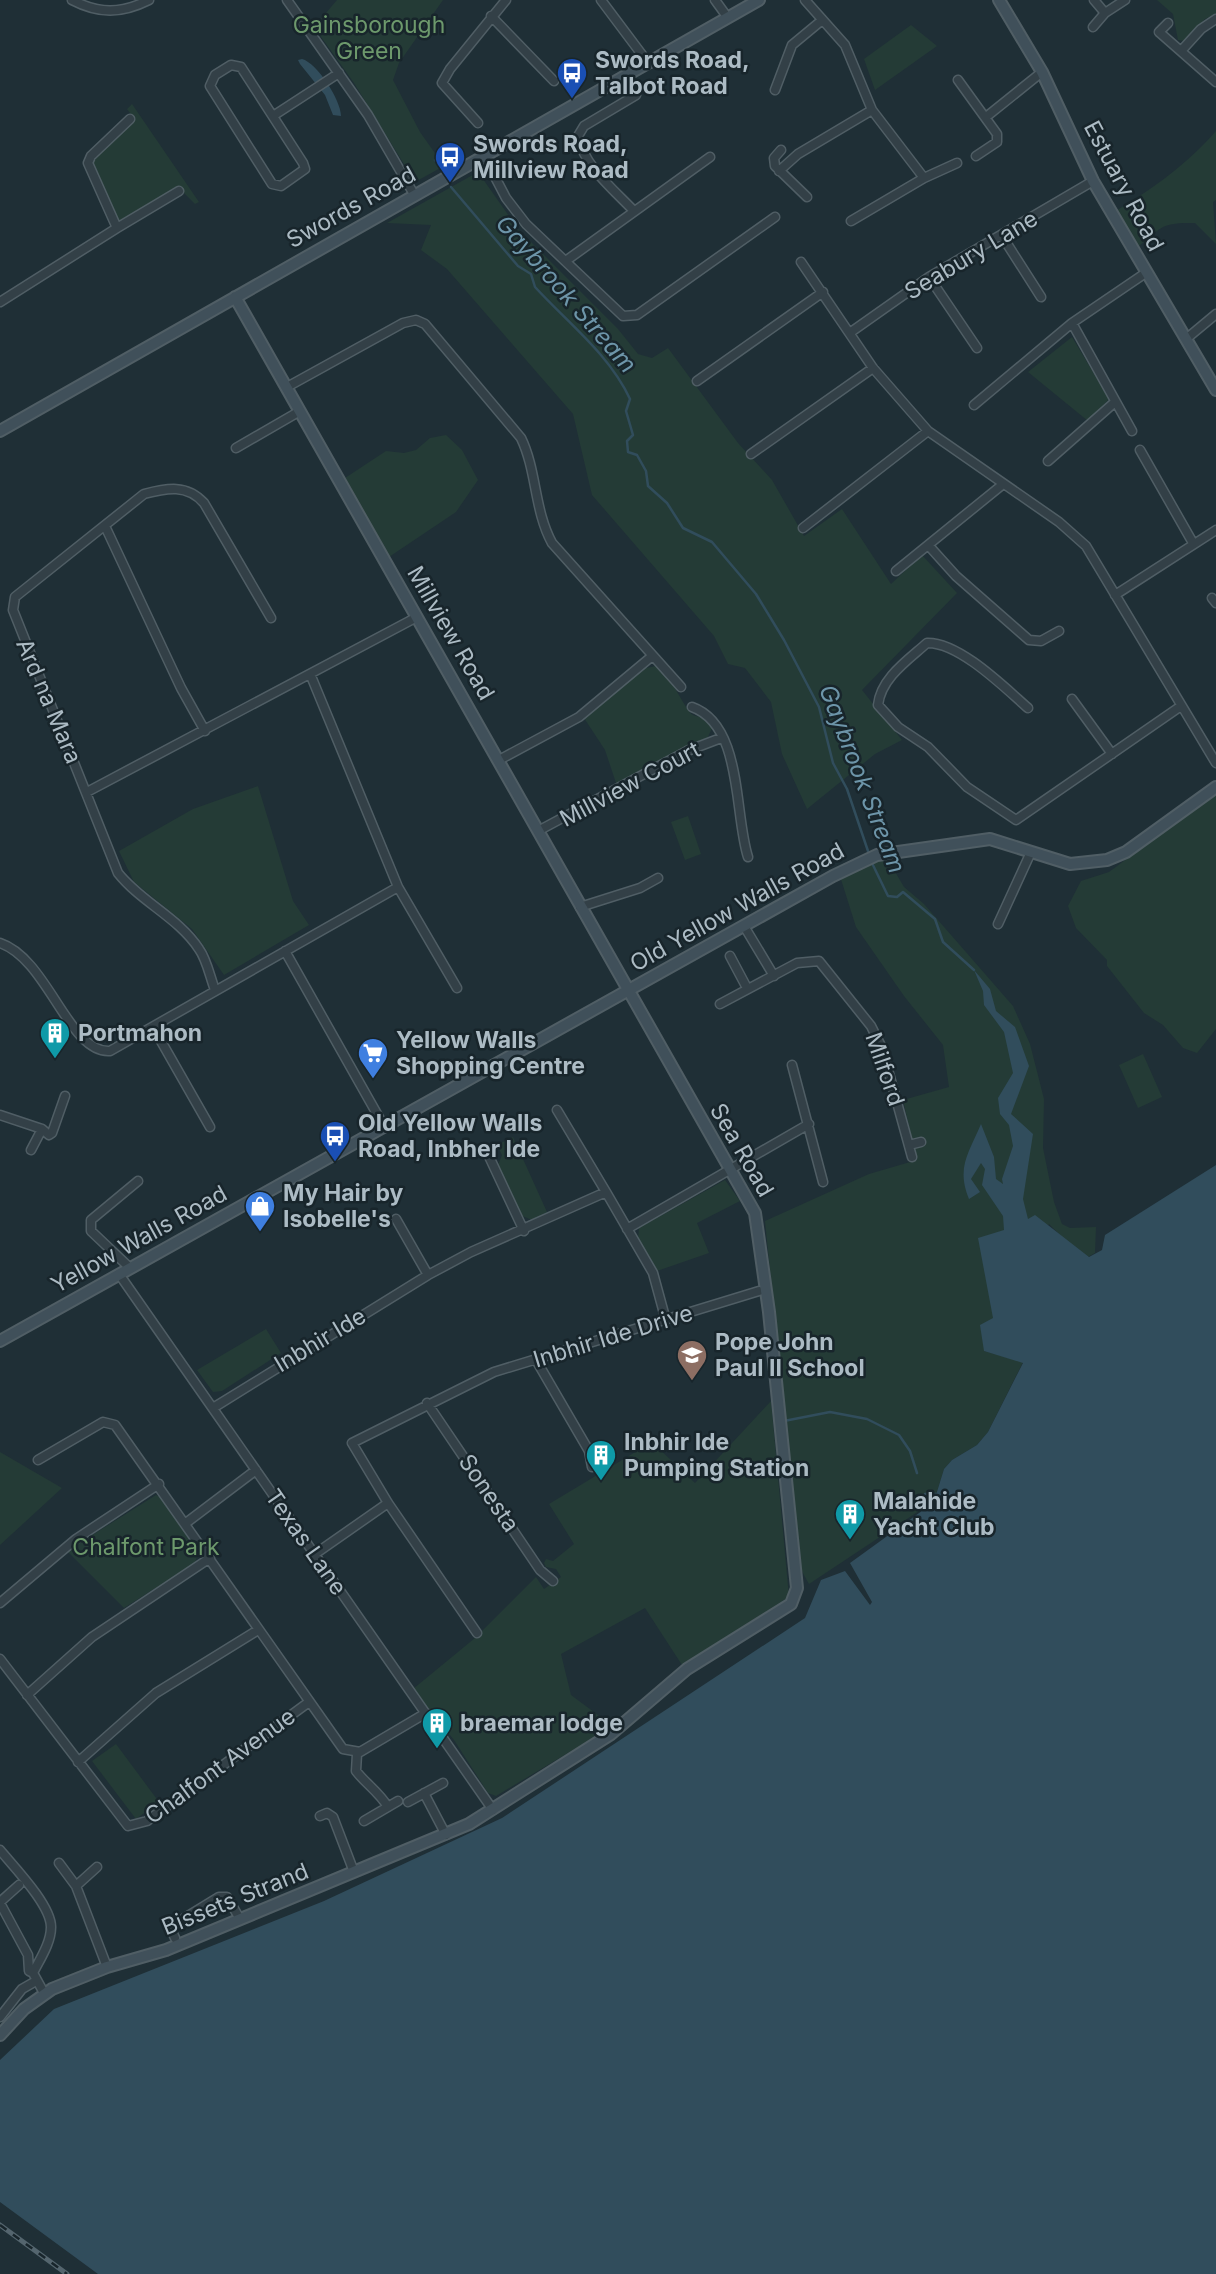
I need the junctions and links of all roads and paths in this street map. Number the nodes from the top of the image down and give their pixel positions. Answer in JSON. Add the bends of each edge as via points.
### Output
{"nodes":[{"id":1,"x":72,"y":0,"type":"edge"},
{"id":2,"x":149,"y":0,"type":"edge"},
{"id":3,"x":287,"y":0,"type":"edge"},
{"id":4,"x":506,"y":0,"type":"edge"},
{"id":5,"x":601,"y":0,"type":"edge"},
{"id":6,"x":715,"y":0,"type":"edge"},
{"id":7,"x":760,"y":0,"type":"edge"},
{"id":8,"x":805,"y":0,"type":"edge"},
{"id":9,"x":999,"y":0,"type":"edge"},
{"id":10,"x":1094,"y":0,"type":"edge"},
{"id":11,"x":1125,"y":0,"type":"edge"},
{"id":12,"x":1105,"y":13,"type":"junction"},
{"id":13,"x":491,"y":16,"type":"junction"},
{"id":14,"x":728,"y":18,"type":"junction"},
{"id":15,"x":1216,"y":19,"type":"edge"},
{"id":16,"x":821,"y":21,"type":"junction"},
{"id":17,"x":1168,"y":23,"type":"dead end"},
{"id":18,"x":1093,"y":27,"type":"dead end"},
{"id":19,"x":1181,"y":51,"type":"junction"},
{"id":20,"x":649,"y":64,"type":"junction"},
{"id":21,"x":1042,"y":72,"type":"junction"},
{"id":22,"x":339,"y":73,"type":"junction"},
{"id":23,"x":958,"y":80,"type":"dead end"},
{"id":24,"x":554,"y":81,"type":"dead end"},
{"id":25,"x":1216,"y":82,"type":"edge"},
{"id":26,"x":775,"y":90,"type":"dead end"},
{"id":27,"x":636,"y":96,"type":"dead end"},
{"id":28,"x":872,"y":110,"type":"junction"},
{"id":29,"x":273,"y":116,"type":"junction"},
{"id":30,"x":986,"y":117,"type":"junction"},
{"id":31,"x":130,"y":119,"type":"dead end"},
{"id":32,"x":478,"y":123,"type":"dead end"},
{"id":33,"x":781,"y":150,"type":"dead end"},
{"id":34,"x":484,"y":156,"type":"junction"},
{"id":35,"x":976,"y":156,"type":"dead end"},
{"id":36,"x":710,"y":158,"type":"dead end"},
{"id":37,"x":957,"y":163,"type":"dead end"},
{"id":38,"x":779,"y":171,"type":"junction"},
{"id":39,"x":923,"y":178,"type":"junction"},
{"id":40,"x":1093,"y":181,"type":"junction"},
{"id":41,"x":179,"y":191,"type":"dead end"},
{"id":42,"x":415,"y":195,"type":"junction"},
{"id":43,"x":807,"y":197,"type":"dead end"},
{"id":44,"x":633,"y":210,"type":"junction"},
{"id":45,"x":775,"y":217,"type":"dead end"},
{"id":46,"x":852,"y":221,"type":"dead end"},
{"id":47,"x":117,"y":228,"type":"junction"},
{"id":48,"x":1002,"y":236,"type":"junction"},
{"id":49,"x":567,"y":260,"type":"junction"},
{"id":50,"x":801,"y":262,"type":"dead end"},
{"id":51,"x":1147,"y":272,"type":"junction"},
{"id":52,"x":929,"y":278,"type":"junction"},
{"id":53,"x":823,"y":292,"type":"junction"},
{"id":54,"x":236,"y":297,"type":"junction"},
{"id":55,"x":1041,"y":297,"type":"dead end"},
{"id":56,"x":0,"y":302,"type":"edge"},
{"id":57,"x":1216,"y":314,"type":"edge"},
{"id":58,"x":1072,"y":323,"type":"junction"},
{"id":59,"x":851,"y":332,"type":"junction"},
{"id":60,"x":1186,"y":339,"type":"junction"},
{"id":61,"x":977,"y":348,"type":"dead end"},
{"id":62,"x":873,"y":368,"type":"junction"},
{"id":63,"x":697,"y":381,"type":"dead end"},
{"id":64,"x":287,"y":387,"type":"junction"},
{"id":65,"x":1216,"y":390,"type":"edge"},
{"id":66,"x":1115,"y":402,"type":"junction"},
{"id":67,"x":974,"y":405,"type":"dead end"},
{"id":68,"x":300,"y":411,"type":"junction"},
{"id":69,"x":1,"y":427,"type":"edge"},
{"id":70,"x":928,"y":430,"type":"junction"},
{"id":71,"x":1132,"y":431,"type":"dead end"},
{"id":72,"x":236,"y":448,"type":"dead end"},
{"id":73,"x":1140,"y":450,"type":"dead end"},
{"id":74,"x":751,"y":454,"type":"dead end"},
{"id":75,"x":1048,"y":461,"type":"dead end"},
{"id":76,"x":1002,"y":485,"type":"junction"},
{"id":77,"x":106,"y":526,"type":"junction"},
{"id":78,"x":803,"y":528,"type":"dead end"},
{"id":79,"x":1216,"y":530,"type":"edge"},
{"id":80,"x":1194,"y":543,"type":"junction"},
{"id":81,"x":929,"y":546,"type":"junction"},
{"id":82,"x":896,"y":571,"type":"dead end"},
{"id":83,"x":1115,"y":595,"type":"junction"},
{"id":84,"x":417,"y":617,"type":"junction"},
{"id":85,"x":271,"y":618,"type":"dead end"},
{"id":86,"x":1059,"y":631,"type":"dead end"},
{"id":87,"x":651,"y":657,"type":"junction"},
{"id":88,"x":311,"y":676,"type":"junction"},
{"id":89,"x":681,"y":687,"type":"dead end"},
{"id":90,"x":1072,"y":699,"type":"dead end"},
{"id":91,"x":1181,"y":706,"type":"junction"},
{"id":92,"x":692,"y":707,"type":"dead end"},
{"id":93,"x":1028,"y":708,"type":"dead end"},
{"id":94,"x":205,"y":731,"type":"junction"},
{"id":95,"x":721,"y":738,"type":"junction"},
{"id":96,"x":1112,"y":754,"type":"junction"},
{"id":97,"x":499,"y":760,"type":"junction"},
{"id":98,"x":1216,"y":763,"type":"edge"},
{"id":99,"x":1216,"y":787,"type":"edge"},
{"id":100,"x":87,"y":792,"type":"junction"},
{"id":101,"x":538,"y":831,"type":"junction"},
{"id":102,"x":1031,"y":852,"type":"junction"},
{"id":103,"x":748,"y":857,"type":"dead end"},
{"id":104,"x":658,"y":878,"type":"dead end"},
{"id":105,"x":398,"y":887,"type":"junction"},
{"id":106,"x":580,"y":907,"type":"junction"},
{"id":107,"x":998,"y":924,"type":"dead end"},
{"id":108,"x":744,"y":926,"type":"junction"},
{"id":109,"x":0,"y":943,"type":"edge"},
{"id":110,"x":285,"y":951,"type":"junction"},
{"id":111,"x":730,"y":956,"type":"dead end"},
{"id":112,"x":774,"y":976,"type":"junction"},
{"id":113,"x":457,"y":988,"type":"dead end"},
{"id":114,"x":747,"y":988,"type":"junction"},
{"id":115,"x":215,"y":990,"type":"junction"},
{"id":116,"x":629,"y":991,"type":"junction"},
{"id":117,"x":720,"y":1003,"type":"dead end"},
{"id":118,"x":153,"y":1027,"type":"junction"},
{"id":119,"x":792,"y":1065,"type":"dead end"},
{"id":120,"x":65,"y":1096,"type":"dead end"},
{"id":121,"x":557,"y":1110,"type":"dead end"},
{"id":122,"x":0,"y":1115,"type":"edge"},
{"id":123,"x":809,"y":1124,"type":"junction"},
{"id":124,"x":210,"y":1127,"type":"dead end"},
{"id":125,"x":385,"y":1128,"type":"junction"},
{"id":126,"x":42,"y":1129,"type":"junction"},
{"id":127,"x":921,"y":1142,"type":"dead end"},
{"id":128,"x":909,"y":1145,"type":"junction"},
{"id":129,"x":31,"y":1150,"type":"dead end"},
{"id":130,"x":486,"y":1150,"type":"dead end"},
{"id":131,"x":912,"y":1157,"type":"dead end"},
{"id":132,"x":729,"y":1171,"type":"junction"},
{"id":133,"x":138,"y":1181,"type":"dead end"},
{"id":134,"x":823,"y":1182,"type":"dead end"},
{"id":135,"x":606,"y":1192,"type":"junction"},
{"id":136,"x":396,"y":1219,"type":"dead end"},
{"id":137,"x":627,"y":1229,"type":"junction"},
{"id":138,"x":523,"y":1231,"type":"junction"},
{"id":139,"x":124,"y":1271,"type":"junction"},
{"id":140,"x":428,"y":1275,"type":"junction"},
{"id":141,"x":759,"y":1291,"type":"dead end"},
{"id":142,"x":665,"y":1317,"type":"junction"},
{"id":143,"x":0,"y":1341,"type":"edge"},
{"id":144,"x":536,"y":1360,"type":"junction"},
{"id":145,"x":427,"y":1403,"type":"junction"},
{"id":146,"x":213,"y":1408,"type":"junction"},
{"id":147,"x":38,"y":1460,"type":"dead end"},
{"id":148,"x":592,"y":1466,"type":"dead end"},
{"id":149,"x":256,"y":1470,"type":"junction"},
{"id":150,"x":159,"y":1484,"type":"junction"},
{"id":151,"x":388,"y":1503,"type":"junction"},
{"id":152,"x":187,"y":1523,"type":"junction"},
{"id":153,"x":315,"y":1554,"type":"junction"},
{"id":154,"x":210,"y":1558,"type":"junction"},
{"id":155,"x":553,"y":1581,"type":"dead end"},
{"id":156,"x":795,"y":1596,"type":"joint"},
{"id":157,"x":0,"y":1603,"type":"edge"},
{"id":158,"x":258,"y":1630,"type":"junction"},
{"id":159,"x":477,"y":1633,"type":"dead end"},
{"id":160,"x":0,"y":1659,"type":"edge"},
{"id":161,"x":27,"y":1695,"type":"junction"},
{"id":162,"x":309,"y":1702,"type":"junction"},
{"id":163,"x":426,"y":1713,"type":"junction"},
{"id":164,"x":357,"y":1754,"type":"junction"},
{"id":165,"x":78,"y":1762,"type":"junction"},
{"id":166,"x":443,"y":1783,"type":"dead end"},
{"id":167,"x":424,"y":1793,"type":"junction"},
{"id":168,"x":398,"y":1801,"type":"dead end"},
{"id":169,"x":408,"y":1802,"type":"dead end"},
{"id":170,"x":388,"y":1807,"type":"junction"},
{"id":171,"x":493,"y":1810,"type":"junction"},
{"id":172,"x":320,"y":1816,"type":"dead end"},
{"id":173,"x":364,"y":1821,"type":"dead end"},
{"id":174,"x":446,"y":1835,"type":"junction"},
{"id":175,"x":0,"y":1850,"type":"edge"},
{"id":176,"x":59,"y":1863,"type":"dead end"},
{"id":177,"x":97,"y":1867,"type":"dead end"},
{"id":178,"x":354,"y":1872,"type":"junction"},
{"id":179,"x":19,"y":1885,"type":"dead end"},
{"id":180,"x":76,"y":1886,"type":"junction"},
{"id":181,"x":0,"y":1902,"type":"edge"},
{"id":182,"x":240,"y":1919,"type":"junction"},
{"id":183,"x":175,"y":1938,"type":"dead end"},
{"id":184,"x":107,"y":1967,"type":"junction"},
{"id":185,"x":34,"y":1977,"type":"junction"},
{"id":186,"x":44,"y":1993,"type":"junction"},
{"id":187,"x":0,"y":2017,"type":"edge"},
{"id":188,"x":0,"y":2035,"type":"edge"}],
"edges":[{"from":1,"to":2,"type":"street","via":[[100,12]]},
{"from":3,"to":22,"type":"street"},
{"from":4,"to":13,"type":"street"},
{"from":5,"to":20,"type":"street"},
{"from":6,"to":14,"type":"street"},
{"from":7,"to":14,"type":"street","name":"Swords Road"},
{"from":8,"to":16,"type":"street"},
{"from":9,"to":21,"type":"street","name":"Estuary Road"},
{"from":10,"to":12,"type":"street"},
{"from":11,"to":12,"type":"street"},
{"from":12,"to":18,"type":"street"},
{"from":13,"to":24,"type":"street"},
{"from":13,"to":32,"type":"street","via":[[443,83]]},
{"from":14,"to":20,"type":"street","name":"Swords Road"},
{"from":15,"to":19,"type":"street"},
{"from":16,"to":26,"type":"street","via":[[792,45]]},
{"from":16,"to":28,"type":"street","via":[[845,45]]},
{"from":17,"to":19,"type":"street","via":[[1159,33]]},
{"from":19,"to":25,"type":"street"},
{"from":20,"to":34,"type":"street","name":"Swords Road"},
{"from":21,"to":30,"type":"street"},
{"from":21,"to":40,"type":"street","name":"Estuary Road"},
{"from":22,"to":29,"type":"street"},
{"from":22,"to":42,"type":"street"},
{"from":23,"to":30,"type":"street"},
{"from":27,"to":44,"type":"street","via":[[584,126],[578,136],[590,161]]},
{"from":28,"to":38,"type":"street","via":[[798,154]]},
{"from":28,"to":39,"type":"street"},
{"from":29,"to":29,"type":"street","via":[[305,169],[281,186],[272,184],[210,86],[211,80],[231,65],[241,67]]},
{"from":30,"to":35,"type":"street","via":[[997,142]]},
{"from":31,"to":47,"type":"street","via":[[88,163]]},
{"from":33,"to":38,"type":"street","via":[[773,162]]},
{"from":34,"to":42,"type":"street","name":"Swords Road"},
{"from":34,"to":49,"type":"street","via":[[515,211]]},
{"from":36,"to":44,"type":"street"},
{"from":37,"to":39,"type":"street"},
{"from":38,"to":43,"type":"street"},
{"from":39,"to":46,"type":"street"},
{"from":40,"to":48,"type":"street","name":"Seabury Lane"},
{"from":40,"to":51,"type":"street","name":"Estuary Road"},
{"from":41,"to":47,"type":"street"},
{"from":42,"to":54,"type":"street","name":"Swords Road"},
{"from":44,"to":49,"type":"street"},
{"from":45,"to":49,"type":"street","via":[[630,317],[617,311]]},
{"from":47,"to":56,"type":"street"},
{"from":48,"to":52,"type":"street","name":"Seabury Lane"},
{"from":48,"to":55,"type":"street"},
{"from":50,"to":53,"type":"street"},
{"from":51,"to":58,"type":"street"},
{"from":51,"to":60,"type":"street","name":"Estuary Road"},
{"from":52,"to":59,"type":"street","name":"Seabury Lane"},
{"from":52,"to":61,"type":"street"},
{"from":53,"to":59,"type":"street"},
{"from":53,"to":63,"type":"street"},
{"from":54,"to":64,"type":"street","name":"Millview Road"},
{"from":54,"to":69,"type":"street","name":"Swords Road"},
{"from":57,"to":60,"type":"street"},
{"from":58,"to":66,"type":"street"},
{"from":58,"to":67,"type":"street"},
{"from":59,"to":62,"type":"street"},
{"from":60,"to":65,"type":"street","name":"Estuary Road"},
{"from":62,"to":70,"type":"street"},
{"from":62,"to":74,"type":"street"},
{"from":64,"to":68,"type":"street","name":"Millview Road"},
{"from":64,"to":87,"type":"street","via":[[403,323],[416,320],[425,324],[521,438],[544,528],[552,542]]},
{"from":66,"to":71,"type":"street"},
{"from":66,"to":75,"type":"street"},
{"from":68,"to":72,"type":"street"},
{"from":68,"to":84,"type":"street","name":"Millview Road"},
{"from":70,"to":76,"type":"street"},
{"from":70,"to":78,"type":"street"},
{"from":73,"to":80,"type":"street"},
{"from":76,"to":81,"type":"street"},
{"from":76,"to":83,"type":"street","via":[[1059,522],[1086,546]]},
{"from":77,"to":85,"type":"street","name":"Ard na Mara","via":[[144,494],[165,489],[195,494]]},
{"from":77,"to":94,"type":"street"},
{"from":77,"to":100,"type":"street","name":"Ard na Mara","via":[[15,597],[13,610]]},
{"from":79,"to":80,"type":"street"},
{"from":80,"to":83,"type":"street"},
{"from":81,"to":82,"type":"street"},
{"from":81,"to":86,"type":"street","via":[[1029,640],[1041,642]]},
{"from":83,"to":91,"type":"street"},
{"from":84,"to":88,"type":"street","name":"Ard na Mara"},
{"from":84,"to":97,"type":"street","name":"Millview Road"},
{"from":87,"to":89,"type":"street"},
{"from":87,"to":97,"type":"street","via":[[579,717]]},
{"from":88,"to":94,"type":"street","name":"Ard na Mara"},
{"from":88,"to":105,"type":"street"},
{"from":90,"to":96,"type":"street"},
{"from":91,"to":96,"type":"street"},
{"from":91,"to":98,"type":"street"},
{"from":92,"to":95,"type":"street","name":"Millview Court","via":[[709,717]]},
{"from":93,"to":96,"type":"street","via":[[940,643],[927,643],[898,669],[883,687],[878,705],[967,787],[1017,820]]},
{"from":94,"to":100,"type":"street","name":"Ard na Mara"},
{"from":95,"to":101,"type":"street","name":"Millview Court","via":[[687,751]]},
{"from":95,"to":103,"type":"street","name":"Millview Court","via":[[739,788],[738,816]]},
{"from":97,"to":101,"type":"street","name":"Millview Road"},
{"from":99,"to":102,"type":"street","name":"Old Yellow Walls Road","via":[[1126,852],[1107,860],[1070,864]]},
{"from":100,"to":115,"type":"street","name":"Ard na Mara","via":[[118,873],[132,890],[190,936],[201,951]]},
{"from":101,"to":106,"type":"street","name":"Millview Road"},
{"from":102,"to":107,"type":"street"},
{"from":102,"to":108,"type":"street","name":"Old Yellow Walls Road","via":[[990,839],[870,858]]},
{"from":104,"to":106,"type":"street"},
{"from":105,"to":110,"type":"street"},
{"from":105,"to":113,"type":"street"},
{"from":106,"to":116,"type":"street","name":"Millview Road"},
{"from":108,"to":112,"type":"street"},
{"from":108,"to":116,"type":"street","name":"Old Yellow Walls Road"},
{"from":109,"to":118,"type":"street","via":[[13,947],[30,962],[93,1050],[110,1051]]},
{"from":110,"to":115,"type":"street"},
{"from":110,"to":125,"type":"street"},
{"from":111,"to":114,"type":"street"},
{"from":112,"to":114,"type":"street","name":"Milford"},
{"from":112,"to":128,"type":"street","name":"Milford","via":[[797,963],[819,961],[871,1026],[882,1048]]},
{"from":114,"to":117,"type":"street","name":"Milford"},
{"from":115,"to":118,"type":"street"},
{"from":116,"to":125,"type":"street","name":"Yellow Walls Road"},
{"from":116,"to":132,"type":"street","name":"Sea Road"},
{"from":118,"to":124,"type":"street"},
{"from":119,"to":123,"type":"street"},
{"from":120,"to":126,"type":"street","via":[[51,1133]]},
{"from":121,"to":135,"type":"street"},
{"from":122,"to":126,"type":"street"},
{"from":123,"to":132,"type":"street"},
{"from":123,"to":134,"type":"street"},
{"from":125,"to":139,"type":"street","name":"Yellow Walls Road"},
{"from":126,"to":129,"type":"street"},
{"from":127,"to":128,"type":"street"},
{"from":128,"to":131,"type":"street","name":"Milford"},
{"from":130,"to":138,"type":"street"},
{"from":132,"to":137,"type":"street"},
{"from":132,"to":156,"type":"street","name":"Sea Road","via":[[751,1205],[758,1227]]},
{"from":133,"to":139,"type":"street","name":"Texas Lane","via":[[91,1220],[91,1231]]},
{"from":135,"to":137,"type":"street"},
{"from":135,"to":138,"type":"street","name":"Inbhir Ide"},
{"from":136,"to":140,"type":"street"},
{"from":137,"to":142,"type":"street","via":[[653,1273]]},
{"from":138,"to":140,"type":"street","name":"Inbhir Ide"},
{"from":139,"to":143,"type":"street","name":"Yellow Walls Road"},
{"from":139,"to":146,"type":"street","name":"Texas Lane"},
{"from":140,"to":146,"type":"street","name":"Inbhir Ide"},
{"from":141,"to":142,"type":"street","name":"Inbhir Ide Drive"},
{"from":142,"to":144,"type":"street","name":"Inbhir Ide Drive"},
{"from":144,"to":145,"type":"street","name":"Inbhir Ide Drive","via":[[468,1383]]},
{"from":144,"to":148,"type":"street","via":[[589,1451]]},
{"from":145,"to":151,"type":"street","via":[[352,1443]]},
{"from":145,"to":155,"type":"street","name":"Sonesta","via":[[540,1570]]},
{"from":146,"to":149,"type":"street","name":"Texas Lane"},
{"from":147,"to":150,"type":"street","via":[[72,1437],[109,1421]]},
{"from":149,"to":152,"type":"street"},
{"from":149,"to":153,"type":"street","name":"Texas Lane"},
{"from":150,"to":152,"type":"street"},
{"from":150,"to":157,"type":"street","via":[[76,1539]]},
{"from":151,"to":153,"type":"street"},
{"from":151,"to":159,"type":"street"},
{"from":152,"to":154,"type":"street"},
{"from":153,"to":163,"type":"street","name":"Texas Lane"},
{"from":154,"to":158,"type":"street"},
{"from":154,"to":161,"type":"street","via":[[92,1637]]},
{"from":156,"to":171,"type":"street","name":"Bissets Strand","via":[[783,1609],[687,1669],[619,1728]]},
{"from":158,"to":162,"type":"street"},
{"from":158,"to":165,"type":"street","via":[[156,1693]]},
{"from":160,"to":161,"type":"street","name":"Chalfont Avenue"},
{"from":161,"to":165,"type":"street","name":"Chalfont Avenue"},
{"from":162,"to":164,"type":"street","via":[[343,1749]]},
{"from":162,"to":165,"type":"street","name":"Chalfont Avenue","via":[[135,1826],[122,1820]]},
{"from":163,"to":164,"type":"street"},
{"from":163,"to":171,"type":"street","name":"Texas Lane"},
{"from":164,"to":170,"type":"street","via":[[356,1771]]},
{"from":166,"to":167,"type":"street"},
{"from":167,"to":169,"type":"street"},
{"from":167,"to":174,"type":"street"},
{"from":168,"to":170,"type":"street"},
{"from":170,"to":173,"type":"street"},
{"from":171,"to":174,"type":"street","name":"Bissets Strand"},
{"from":172,"to":178,"type":"street","via":[[333,1817]]},
{"from":174,"to":178,"type":"street","name":"Bissets Strand"},
{"from":175,"to":185,"type":"street","via":[[36,1894],[49,1919],[49,1937]]},
{"from":176,"to":180,"type":"street"},
{"from":177,"to":180,"type":"street"},
{"from":178,"to":182,"type":"street","name":"Bissets Strand"},
{"from":179,"to":181,"type":"street"},
{"from":180,"to":184,"type":"street"},
{"from":181,"to":185,"type":"street","via":[[28,1955]]},
{"from":182,"to":183,"type":"street","via":[[227,1897],[219,1897],[170,1927]]},
{"from":182,"to":184,"type":"street","name":"Bissets Strand","via":[[166,1950]]},
{"from":184,"to":186,"type":"street","name":"Bissets Strand"},
{"from":185,"to":186,"type":"street"},
{"from":185,"to":187,"type":"street"},
{"from":186,"to":188,"type":"street","name":"Bissets Strand"}]}
